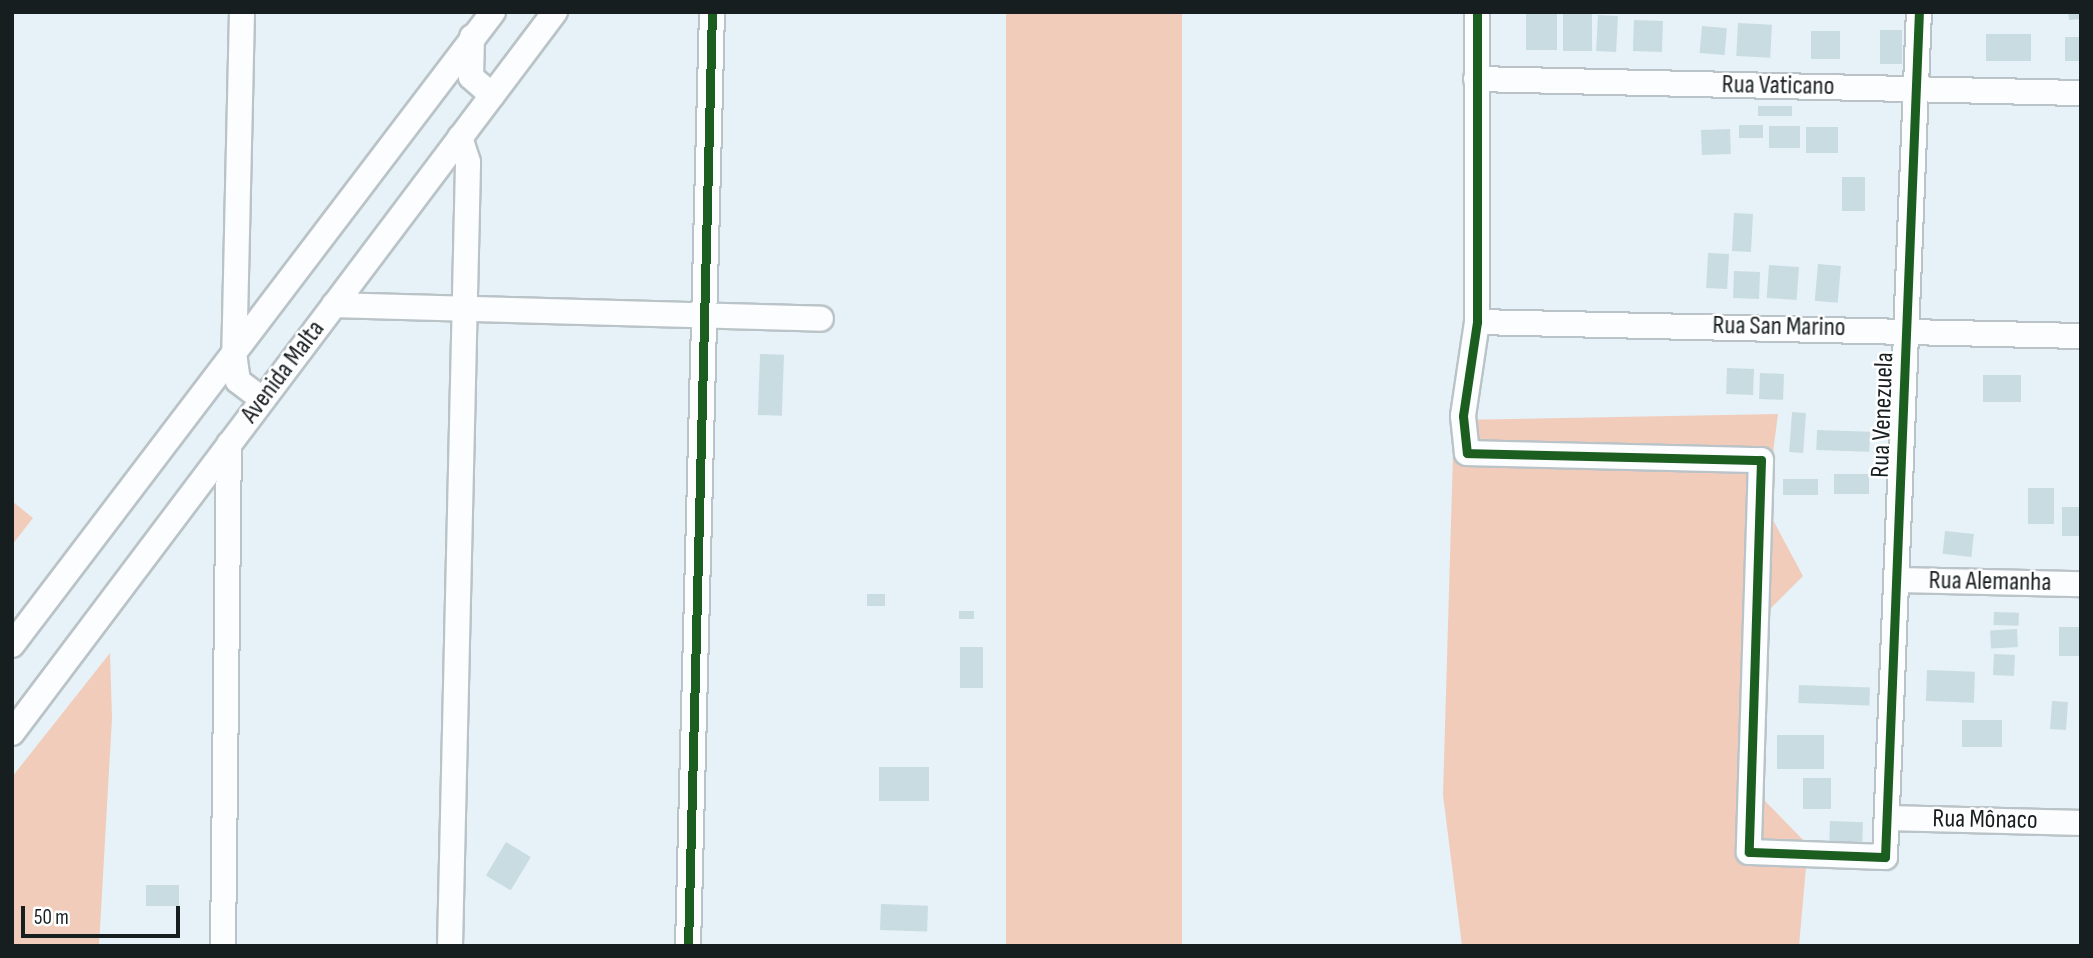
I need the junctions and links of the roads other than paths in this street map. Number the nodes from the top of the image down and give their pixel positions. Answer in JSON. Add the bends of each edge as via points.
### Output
{"nodes":[{"id":1,"x":242,"y":12,"type":"edge"},
{"id":2,"x":473,"y":12,"type":"edge"},
{"id":3,"x":493,"y":12,"type":"edge"},
{"id":4,"x":555,"y":12,"type":"edge"},
{"id":5,"x":712,"y":12,"type":"edge"},
{"id":6,"x":1477,"y":12,"type":"edge"},
{"id":7,"x":1919,"y":12,"type":"edge"},
{"id":8,"x":472,"y":40,"type":"junction"},
{"id":9,"x":1476,"y":79,"type":"junction"},
{"id":10,"x":1919,"y":90,"type":"junction"},
{"id":11,"x":2081,"y":93,"type":"edge"},
{"id":12,"x":492,"y":95,"type":"junction"},
{"id":13,"x":460,"y":137,"type":"junction"},
{"id":14,"x":334,"y":305,"type":"junction"},
{"id":15,"x":462,"y":310,"type":"junction"},
{"id":16,"x":704,"y":316,"type":"junction"},
{"id":17,"x":821,"y":319,"type":"dead end"},
{"id":18,"x":1477,"y":322,"type":"junction"},
{"id":19,"x":1906,"y":329,"type":"junction"},
{"id":20,"x":2081,"y":336,"type":"edge"},
{"id":21,"x":234,"y":354,"type":"junction"},
{"id":22,"x":263,"y":400,"type":"junction"},
{"id":23,"x":229,"y":444,"type":"junction"},
{"id":24,"x":1899,"y":580,"type":"junction"},
{"id":25,"x":2081,"y":584,"type":"edge"},
{"id":26,"x":12,"y":645,"type":"edge"},
{"id":27,"x":12,"y":733,"type":"edge"},
{"id":28,"x":1889,"y":818,"type":"junction"},
{"id":29,"x":2081,"y":823,"type":"edge"},
{"id":30,"x":223,"y":946,"type":"edge"},
{"id":31,"x":450,"y":946,"type":"edge"},
{"id":32,"x":688,"y":946,"type":"edge"}],
"edges":[{"from":1,"to":21,"type":"street"},
{"from":2,"to":8,"type":"street"},
{"from":3,"to":8,"type":"street","name":"Avenida Malta"},
{"from":4,"to":12,"type":"street","name":"Avenida Malta"},
{"from":5,"to":16,"type":"street"},
{"from":6,"to":9,"type":"street"},
{"from":7,"to":10,"type":"street","name":"Rua Venezuela"},
{"from":8,"to":12,"type":"street","via":[[471,77]]},
{"from":8,"to":21,"type":"street","name":"Avenida Malta"},
{"from":9,"to":10,"type":"street","name":"Rua Vaticano"},
{"from":9,"to":18,"type":"street"},
{"from":10,"to":11,"type":"street","name":"Rua Vaticano"},
{"from":10,"to":19,"type":"street","name":"Rua Venezuela"},
{"from":12,"to":13,"type":"street","name":"Avenida Malta"},
{"from":13,"to":14,"type":"street","name":"Avenida Malta"},
{"from":13,"to":15,"type":"street","via":[[468,162]]},
{"from":14,"to":15,"type":"street"},
{"from":14,"to":22,"type":"street","name":"Avenida Malta"},
{"from":15,"to":16,"type":"street"},
{"from":15,"to":31,"type":"street"},
{"from":16,"to":17,"type":"street"},
{"from":16,"to":32,"type":"street"},
{"from":18,"to":19,"type":"street","name":"Rua San Marino"},
{"from":18,"to":28,"type":"street","name":"Rua Venezuela","via":[[1463,416],[1467,453],[1760,460],[1749,852],[1885,857]]},
{"from":19,"to":20,"type":"street","name":"Rua San Marino"},
{"from":19,"to":24,"type":"street","name":"Rua Venezuela"},
{"from":21,"to":22,"type":"street","via":[[238,381]]},
{"from":21,"to":26,"type":"street","name":"Avenida Malta"},
{"from":22,"to":23,"type":"street","name":"Avenida Malta"},
{"from":23,"to":27,"type":"street","name":"Avenida Malta"},
{"from":23,"to":30,"type":"street"},
{"from":24,"to":25,"type":"street","name":"Rua Alemanha"},
{"from":24,"to":28,"type":"street","name":"Rua Venezuela"},
{"from":28,"to":29,"type":"street","name":"Rua Mônaco"}]}
